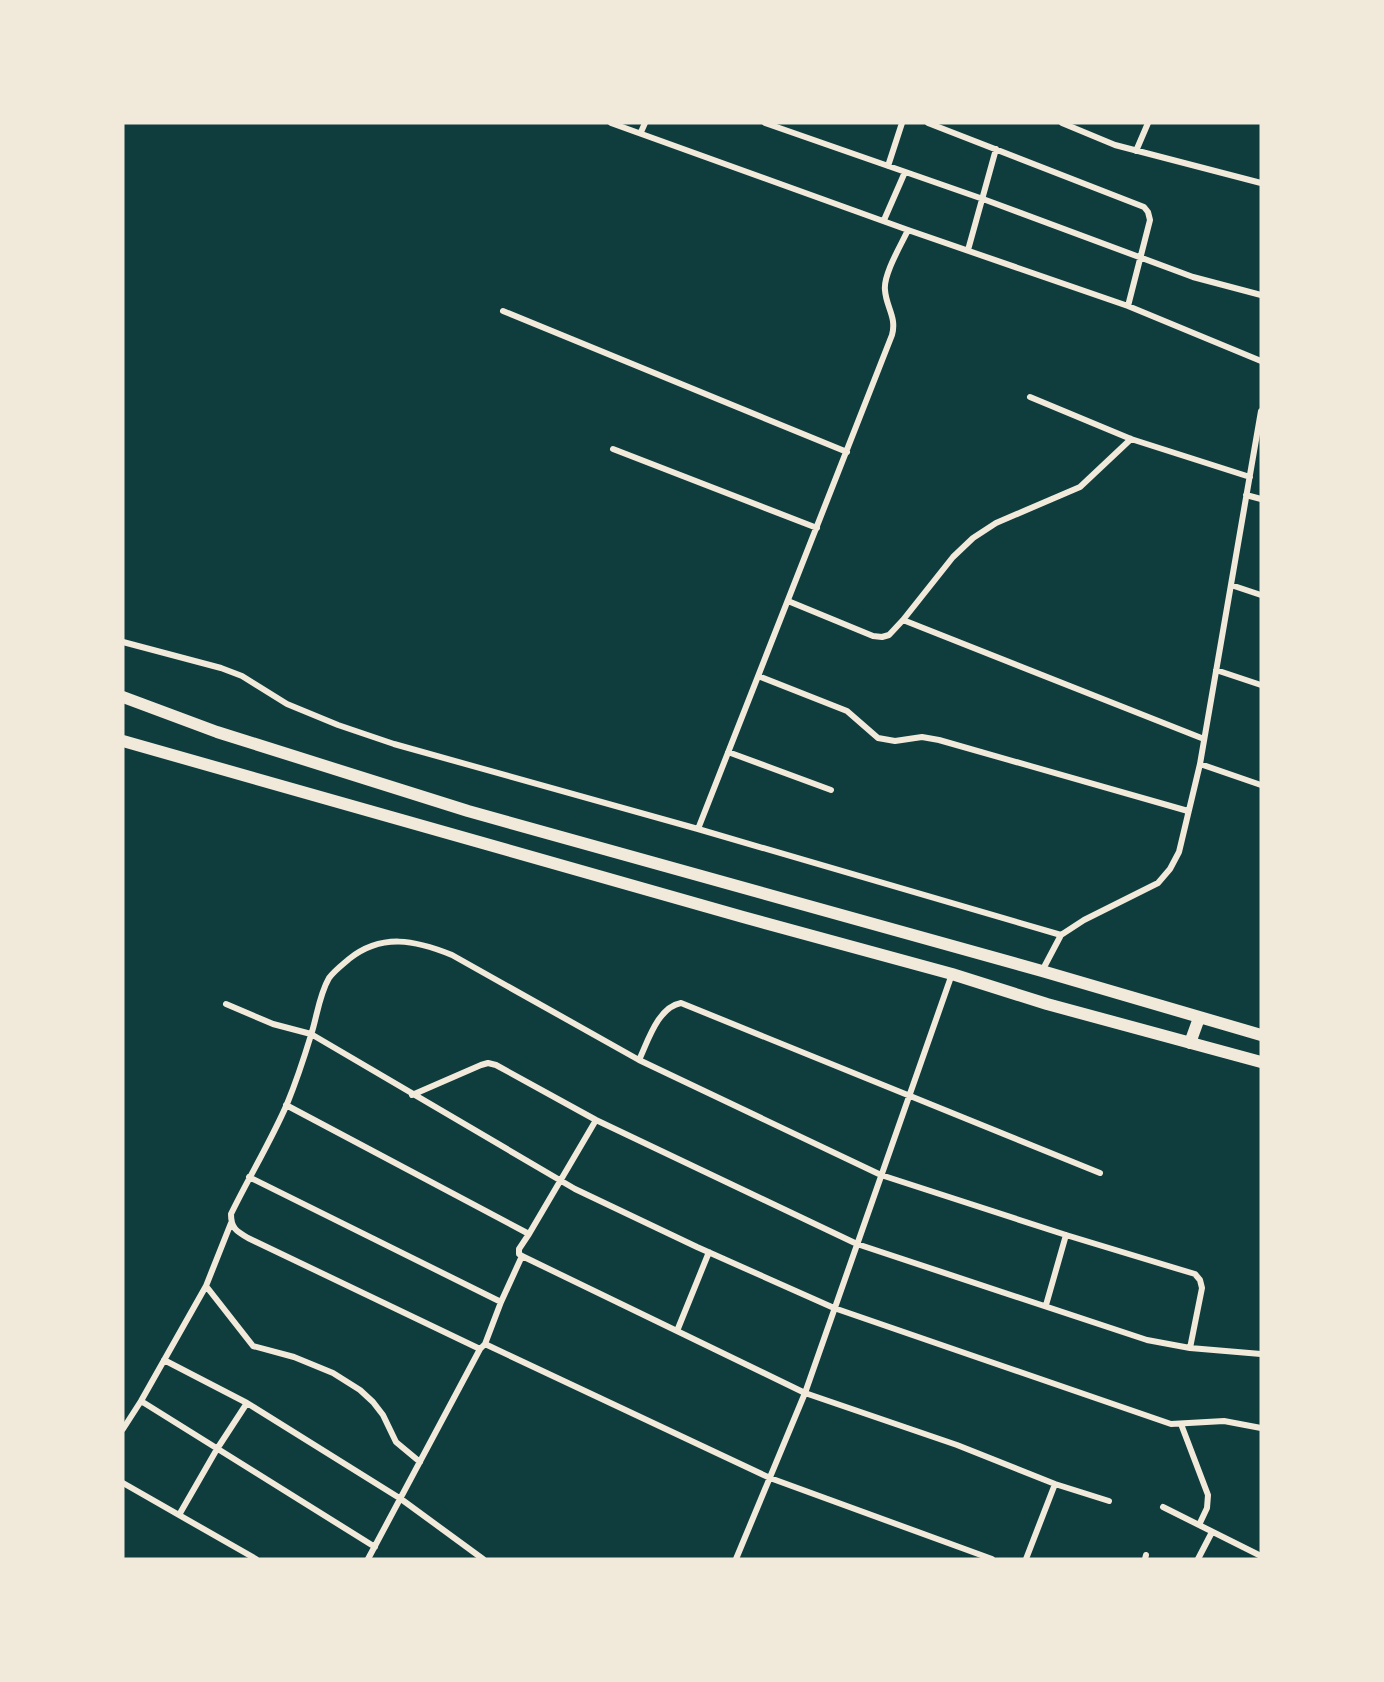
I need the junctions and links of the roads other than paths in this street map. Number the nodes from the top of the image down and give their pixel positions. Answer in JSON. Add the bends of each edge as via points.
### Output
{"nodes":[{"id":1,"x":611,"y":123,"type":"edge"},
{"id":2,"x":645,"y":123,"type":"edge"},
{"id":3,"x":765,"y":123,"type":"edge"},
{"id":4,"x":902,"y":123,"type":"edge"},
{"id":5,"x":928,"y":123,"type":"edge"},
{"id":6,"x":1062,"y":123,"type":"edge"},
{"id":7,"x":1148,"y":123,"type":"edge"},
{"id":8,"x":641,"y":132,"type":"junction"},
{"id":9,"x":996,"y":149,"type":"junction"},
{"id":10,"x":1136,"y":151,"type":"junction"},
{"id":11,"x":888,"y":166,"type":"junction"},
{"id":12,"x":905,"y":172,"type":"junction"},
{"id":13,"x":1261,"y":183,"type":"edge"},
{"id":14,"x":983,"y":200,"type":"junction"},
{"id":15,"x":884,"y":220,"type":"junction"},
{"id":16,"x":908,"y":230,"type":"junction"},
{"id":17,"x":968,"y":250,"type":"junction"},
{"id":18,"x":1140,"y":256,"type":"junction"},
{"id":19,"x":1261,"y":295,"type":"edge"},
{"id":20,"x":1128,"y":306,"type":"junction"},
{"id":21,"x":503,"y":311,"type":"dead end"},
{"id":22,"x":1261,"y":361,"type":"edge"},
{"id":23,"x":1029,"y":397,"type":"dead end"},
{"id":24,"x":1261,"y":411,"type":"edge"},
{"id":25,"x":1131,"y":439,"type":"junction"},
{"id":26,"x":613,"y":449,"type":"dead end"},
{"id":27,"x":847,"y":452,"type":"junction"},
{"id":28,"x":1250,"y":477,"type":"junction"},
{"id":29,"x":1246,"y":495,"type":"junction"},
{"id":30,"x":1261,"y":499,"type":"edge"},
{"id":31,"x":817,"y":528,"type":"junction"},
{"id":32,"x":1231,"y":585,"type":"junction"},
{"id":33,"x":1261,"y":596,"type":"edge"},
{"id":34,"x":788,"y":601,"type":"junction"},
{"id":35,"x":903,"y":620,"type":"junction"},
{"id":36,"x":123,"y":642,"type":"edge"},
{"id":37,"x":1216,"y":670,"type":"junction"},
{"id":38,"x":758,"y":676,"type":"junction"},
{"id":39,"x":1261,"y":685,"type":"edge"},
{"id":40,"x":123,"y":697,"type":"edge"},
{"id":41,"x":1204,"y":739,"type":"junction"},
{"id":42,"x":123,"y":741,"type":"edge"},
{"id":43,"x":728,"y":752,"type":"junction"},
{"id":44,"x":1200,"y":764,"type":"junction"},
{"id":45,"x":1261,"y":785,"type":"edge"},
{"id":46,"x":831,"y":790,"type":"dead end"},
{"id":47,"x":1188,"y":811,"type":"junction"},
{"id":48,"x":698,"y":829,"type":"junction"},
{"id":49,"x":1062,"y":935,"type":"junction"},
{"id":50,"x":1042,"y":971,"type":"junction"},
{"id":51,"x":952,"y":974,"type":"junction"},
{"id":52,"x":226,"y":1004,"type":"dead end"},
{"id":53,"x":1199,"y":1018,"type":"junction"},
{"id":54,"x":311,"y":1034,"type":"junction"},
{"id":55,"x":1261,"y":1035,"type":"edge"},
{"id":56,"x":1190,"y":1043,"type":"junction"},
{"id":57,"x":639,"y":1060,"type":"junction"},
{"id":58,"x":1261,"y":1062,"type":"edge"},
{"id":59,"x":412,"y":1095,"type":"junction"},
{"id":60,"x":908,"y":1096,"type":"junction"},
{"id":61,"x":286,"y":1105,"type":"junction"},
{"id":62,"x":596,"y":1120,"type":"junction"},
{"id":63,"x":1100,"y":1173,"type":"dead end"},
{"id":64,"x":881,"y":1174,"type":"junction"},
{"id":65,"x":249,"y":1177,"type":"junction"},
{"id":66,"x":560,"y":1180,"type":"junction"},
{"id":67,"x":231,"y":1223,"type":"junction"},
{"id":68,"x":529,"y":1234,"type":"junction"},
{"id":69,"x":1066,"y":1235,"type":"junction"},
{"id":70,"x":857,"y":1244,"type":"junction"},
{"id":71,"x":709,"y":1252,"type":"junction"},
{"id":72,"x":522,"y":1256,"type":"junction"},
{"id":73,"x":206,"y":1286,"type":"junction"},
{"id":74,"x":501,"y":1302,"type":"junction"},
{"id":75,"x":1046,"y":1305,"type":"junction"},
{"id":76,"x":834,"y":1308,"type":"junction"},
{"id":77,"x":677,"y":1331,"type":"junction"},
{"id":78,"x":483,"y":1346,"type":"junction"},
{"id":79,"x":1190,"y":1348,"type":"junction"},
{"id":80,"x":1261,"y":1354,"type":"edge"},
{"id":81,"x":164,"y":1360,"type":"junction"},
{"id":82,"x":805,"y":1393,"type":"junction"},
{"id":83,"x":141,"y":1401,"type":"junction"},
{"id":84,"x":247,"y":1403,"type":"junction"},
{"id":85,"x":1181,"y":1425,"type":"junction"},
{"id":86,"x":1261,"y":1428,"type":"edge"},
{"id":87,"x":123,"y":1429,"type":"edge"},
{"id":88,"x":217,"y":1449,"type":"junction"},
{"id":89,"x":420,"y":1462,"type":"junction"},
{"id":90,"x":770,"y":1478,"type":"junction"},
{"id":91,"x":123,"y":1483,"type":"edge"},
{"id":92,"x":1055,"y":1484,"type":"junction"},
{"id":93,"x":401,"y":1499,"type":"junction"},
{"id":94,"x":1109,"y":1501,"type":"dead end"},
{"id":95,"x":1163,"y":1508,"type":"dead end"},
{"id":96,"x":178,"y":1515,"type":"junction"},
{"id":97,"x":1199,"y":1525,"type":"junction"},
{"id":98,"x":1212,"y":1532,"type":"junction"},
{"id":99,"x":375,"y":1547,"type":"junction"},
{"id":100,"x":1261,"y":1556,"type":"edge"},
{"id":101,"x":256,"y":1559,"type":"edge"},
{"id":102,"x":368,"y":1559,"type":"edge"},
{"id":103,"x":483,"y":1559,"type":"edge"},
{"id":104,"x":736,"y":1559,"type":"edge"},
{"id":105,"x":992,"y":1559,"type":"edge"},
{"id":106,"x":1026,"y":1559,"type":"edge"},
{"id":107,"x":1198,"y":1559,"type":"edge"}],
"edges":[{"from":1,"to":8,"type":"street"},
{"from":2,"to":8,"type":"street"},
{"from":3,"to":11,"type":"street"},
{"from":4,"to":11,"type":"street"},
{"from":5,"to":9,"type":"street"},
{"from":6,"to":10,"type":"street"},
{"from":7,"to":10,"type":"street"},
{"from":8,"to":15,"type":"street"},
{"from":9,"to":14,"type":"street"},
{"from":9,"to":18,"type":"street","via":[[1144,207],[1150,220]]},
{"from":10,"to":13,"type":"street"},
{"from":11,"to":12,"type":"street"},
{"from":12,"to":14,"type":"street"},
{"from":12,"to":15,"type":"street"},
{"from":14,"to":17,"type":"street"},
{"from":14,"to":18,"type":"street"},
{"from":15,"to":16,"type":"street"},
{"from":16,"to":17,"type":"street"},
{"from":16,"to":27,"type":"street","via":[[885,283],[895,325]]},
{"from":17,"to":20,"type":"street"},
{"from":18,"to":19,"type":"street","via":[[1193,277]]},
{"from":18,"to":20,"type":"street"},
{"from":20,"to":22,"type":"street"},
{"from":21,"to":27,"type":"street"},
{"from":23,"to":25,"type":"street"},
{"from":24,"to":28,"type":"street"},
{"from":25,"to":28,"type":"street"},
{"from":25,"to":35,"type":"street","via":[[1080,487],[996,523],[973,538]]},
{"from":26,"to":31,"type":"street"},
{"from":27,"to":31,"type":"street"},
{"from":28,"to":29,"type":"street"},
{"from":29,"to":30,"type":"street"},
{"from":29,"to":32,"type":"street"},
{"from":31,"to":34,"type":"street"},
{"from":32,"to":33,"type":"street"},
{"from":32,"to":37,"type":"street"},
{"from":34,"to":35,"type":"street","via":[[873,636],[889,635]]},
{"from":34,"to":38,"type":"street"},
{"from":35,"to":41,"type":"street"},
{"from":36,"to":48,"type":"street","via":[[221,668],[242,676],[287,704],[394,744]]},
{"from":37,"to":39,"type":"street"},
{"from":37,"to":41,"type":"street"},
{"from":38,"to":43,"type":"street"},
{"from":38,"to":47,"type":"street","via":[[847,711],[878,738],[939,740]]},
{"from":40,"to":50,"type":"highway","via":[[217,732],[468,811]]},
{"from":41,"to":44,"type":"street"},
{"from":42,"to":51,"type":"highway"},
{"from":43,"to":46,"type":"street"},
{"from":43,"to":48,"type":"street"},
{"from":44,"to":45,"type":"street"},
{"from":44,"to":47,"type":"street"},
{"from":47,"to":49,"type":"street","via":[[1179,852],[1158,883]]},
{"from":48,"to":49,"type":"street"},
{"from":49,"to":50,"type":"street"},
{"from":50,"to":53,"type":"highway"},
{"from":51,"to":56,"type":"highway"},
{"from":51,"to":60,"type":"street"},
{"from":52,"to":54,"type":"street","via":[[273,1024]]},
{"from":53,"to":55,"type":"highway"},
{"from":53,"to":56,"type":"highway"},
{"from":54,"to":57,"type":"street","via":[[330,977],[370,945],[396,942],[432,947],[452,955]]},
{"from":54,"to":59,"type":"street"},
{"from":54,"to":61,"type":"street"},
{"from":56,"to":58,"type":"highway"},
{"from":57,"to":60,"type":"street","via":[[667,1009],[681,1003]]},
{"from":57,"to":64,"type":"street"},
{"from":59,"to":62,"type":"street","via":[[488,1062]]},
{"from":59,"to":66,"type":"street"},
{"from":60,"to":63,"type":"street"},
{"from":60,"to":64,"type":"street"},
{"from":61,"to":65,"type":"street"},
{"from":61,"to":68,"type":"street"},
{"from":62,"to":66,"type":"street"},
{"from":62,"to":70,"type":"street"},
{"from":64,"to":69,"type":"street"},
{"from":64,"to":70,"type":"street"},
{"from":65,"to":67,"type":"street","via":[[231,1214]]},
{"from":65,"to":74,"type":"street"},
{"from":66,"to":68,"type":"street"},
{"from":66,"to":71,"type":"street"},
{"from":67,"to":73,"type":"street"},
{"from":67,"to":78,"type":"street","via":[[248,1238]]},
{"from":68,"to":72,"type":"street","via":[[519,1249]]},
{"from":69,"to":75,"type":"street"},
{"from":69,"to":79,"type":"street","via":[[1195,1274],[1202,1288]]},
{"from":70,"to":75,"type":"street"},
{"from":70,"to":76,"type":"street"},
{"from":71,"to":76,"type":"street"},
{"from":71,"to":77,"type":"street"},
{"from":72,"to":74,"type":"street"},
{"from":72,"to":77,"type":"street"},
{"from":73,"to":81,"type":"street"},
{"from":73,"to":89,"type":"street","via":[[253,1346],[333,1373],[360,1390],[383,1415],[396,1442]]},
{"from":74,"to":78,"type":"street"},
{"from":75,"to":79,"type":"street","via":[[1147,1340]]},
{"from":76,"to":82,"type":"street"},
{"from":76,"to":85,"type":"street"},
{"from":77,"to":82,"type":"street"},
{"from":78,"to":89,"type":"street"},
{"from":78,"to":90,"type":"street"},
{"from":79,"to":80,"type":"street"},
{"from":81,"to":83,"type":"street"},
{"from":81,"to":84,"type":"street"},
{"from":82,"to":90,"type":"street"},
{"from":82,"to":92,"type":"street","via":[[957,1445]]},
{"from":83,"to":87,"type":"street"},
{"from":83,"to":88,"type":"street"},
{"from":84,"to":88,"type":"street"},
{"from":84,"to":93,"type":"street"},
{"from":85,"to":86,"type":"street","via":[[1213,1421]]},
{"from":85,"to":97,"type":"street","via":[[1208,1496]]},
{"from":88,"to":96,"type":"street"},
{"from":88,"to":99,"type":"street"},
{"from":89,"to":93,"type":"street"},
{"from":90,"to":104,"type":"street"},
{"from":90,"to":105,"type":"street"},
{"from":91,"to":96,"type":"street"},
{"from":92,"to":94,"type":"street"},
{"from":92,"to":106,"type":"street"},
{"from":93,"to":99,"type":"street"},
{"from":93,"to":103,"type":"street"},
{"from":95,"to":97,"type":"street"},
{"from":96,"to":101,"type":"street"},
{"from":97,"to":98,"type":"street"},
{"from":98,"to":100,"type":"street"},
{"from":98,"to":107,"type":"street"},
{"from":99,"to":102,"type":"street"}]}
